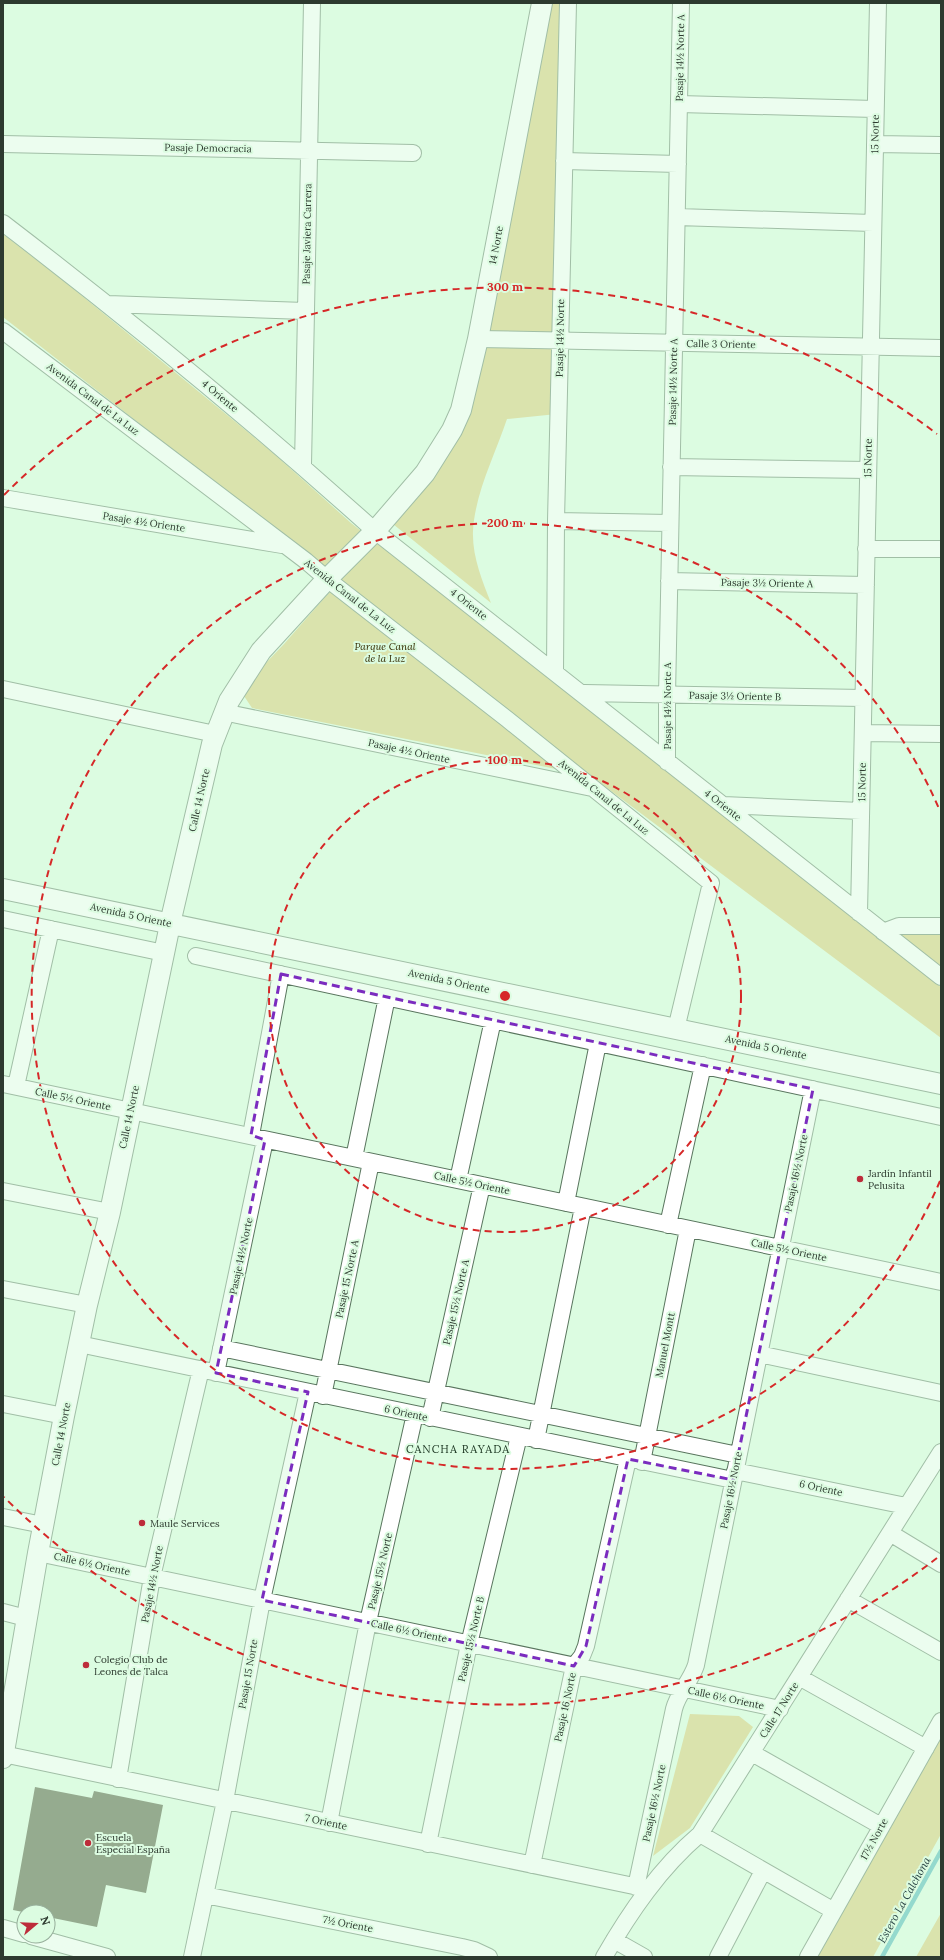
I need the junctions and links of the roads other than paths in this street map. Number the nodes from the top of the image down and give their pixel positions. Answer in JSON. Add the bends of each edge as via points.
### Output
{"nodes":[{"id":1,"x":312,"y":3,"type":"edge"},
{"id":2,"x":542,"y":3,"type":"edge"},
{"id":3,"x":568,"y":3,"type":"edge"},
{"id":4,"x":681,"y":3,"type":"edge"},
{"id":5,"x":878,"y":3,"type":"edge"},
{"id":6,"x":679,"y":104,"type":"junction"},
{"id":7,"x":875,"y":109,"type":"junction"},
{"id":8,"x":3,"y":144,"type":"edge"},
{"id":9,"x":875,"y":144,"type":"junction"},
{"id":10,"x":941,"y":145,"type":"edge"},
{"id":11,"x":309,"y":150,"type":"junction"},
{"id":12,"x":413,"y":153,"type":"dead end"},
{"id":13,"x":564,"y":161,"type":"junction"},
{"id":14,"x":678,"y":164,"type":"junction"},
{"id":15,"x":677,"y":217,"type":"junction"},
{"id":16,"x":3,"y":223,"type":"edge"},
{"id":17,"x":873,"y":223,"type":"junction"},
{"id":18,"x":108,"y":304,"type":"junction"},
{"id":19,"x":305,"y":311,"type":"junction"},
{"id":20,"x":3,"y":331,"type":"edge"},
{"id":21,"x":478,"y":339,"type":"junction"},
{"id":22,"x":560,"y":341,"type":"junction"},
{"id":23,"x":674,"y":343,"type":"junction"},
{"id":24,"x":871,"y":346,"type":"junction"},
{"id":25,"x":941,"y":348,"type":"edge"},
{"id":26,"x":303,"y":465,"type":"junction"},
{"id":27,"x":671,"y":467,"type":"junction"},
{"id":28,"x":868,"y":470,"type":"junction"},
{"id":29,"x":3,"y":498,"type":"edge"},
{"id":30,"x":556,"y":521,"type":"junction"},
{"id":31,"x":670,"y":523,"type":"junction"},
{"id":32,"x":375,"y":530,"type":"junction"},
{"id":33,"x":284,"y":546,"type":"junction"},
{"id":34,"x":866,"y":549,"type":"junction"},
{"id":35,"x":941,"y":550,"type":"edge"},
{"id":36,"x":327,"y":579,"type":"junction"},
{"id":37,"x":669,"y":581,"type":"junction"},
{"id":38,"x":866,"y":585,"type":"junction"},
{"id":39,"x":555,"y":673,"type":"junction"},
{"id":40,"x":3,"y":689,"type":"edge"},
{"id":41,"x":584,"y":693,"type":"junction"},
{"id":42,"x":667,"y":695,"type":"junction"},
{"id":43,"x":863,"y":698,"type":"junction"},
{"id":44,"x":223,"y":712,"type":"junction"},
{"id":45,"x":863,"y":733,"type":"junction"},
{"id":46,"x":215,"y":734,"type":"junction"},
{"id":47,"x":941,"y":734,"type":"edge"},
{"id":48,"x":667,"y":762,"type":"junction"},
{"id":49,"x":594,"y":789,"type":"junction"},
{"id":50,"x":723,"y":805,"type":"junction"},
{"id":51,"x":861,"y":811,"type":"junction"},
{"id":52,"x":3,"y":889,"type":"edge"},
{"id":53,"x":859,"y":913,"type":"junction"},
{"id":54,"x":3,"y":919,"type":"edge"},
{"id":55,"x":170,"y":924,"type":"junction"},
{"id":56,"x":941,"y":926,"type":"edge"},
{"id":57,"x":51,"y":929,"type":"junction"},
{"id":58,"x":883,"y":932,"type":"junction"},
{"id":59,"x":164,"y":953,"type":"junction"},
{"id":60,"x":196,"y":956,"type":"dead end"},
{"id":61,"x":281,"y":974,"type":"junction"},
{"id":62,"x":941,"y":977,"type":"edge"},
{"id":63,"x":387,"y":997,"type":"junction"},
{"id":64,"x":493,"y":1020,"type":"junction"},
{"id":65,"x":676,"y":1028,"type":"junction"},
{"id":66,"x":598,"y":1043,"type":"junction"},
{"id":67,"x":703,"y":1065,"type":"junction"},
{"id":68,"x":941,"y":1084,"type":"edge"},
{"id":69,"x":10,"y":1085,"type":"edge"},
{"id":70,"x":813,"y":1089,"type":"junction"},
{"id":71,"x":130,"y":1111,"type":"junction"},
{"id":72,"x":941,"y":1117,"type":"edge"},
{"id":73,"x":258,"y":1138,"type":"junction"},
{"id":74,"x":354,"y":1158,"type":"junction"},
{"id":75,"x":371,"y":1162,"type":"junction"},
{"id":76,"x":458,"y":1180,"type":"junction"},
{"id":77,"x":482,"y":1185,"type":"junction"},
{"id":78,"x":3,"y":1191,"type":"edge"},
{"id":79,"x":566,"y":1203,"type":"junction"},
{"id":80,"x":583,"y":1207,"type":"junction"},
{"id":81,"x":110,"y":1212,"type":"junction"},
{"id":82,"x":668,"y":1225,"type":"junction"},
{"id":83,"x":688,"y":1229,"type":"junction"},
{"id":84,"x":780,"y":1248,"type":"junction"},
{"id":85,"x":941,"y":1282,"type":"edge"},
{"id":86,"x":3,"y":1289,"type":"edge"},
{"id":87,"x":87,"y":1305,"type":"junction"},
{"id":88,"x":79,"y":1344,"type":"junction"},
{"id":89,"x":221,"y":1348,"type":"junction"},
{"id":90,"x":759,"y":1354,"type":"junction"},
{"id":91,"x":201,"y":1369,"type":"junction"},
{"id":92,"x":329,"y":1370,"type":"junction"},
{"id":93,"x":216,"y":1373,"type":"junction"},
{"id":94,"x":436,"y":1392,"type":"junction"},
{"id":95,"x":316,"y":1394,"type":"junction"},
{"id":96,"x":941,"y":1394,"type":"edge"},
{"id":97,"x":3,"y":1404,"type":"edge"},
{"id":98,"x":541,"y":1414,"type":"junction"},
{"id":99,"x":64,"y":1416,"type":"junction"},
{"id":100,"x":423,"y":1416,"type":"junction"},
{"id":101,"x":519,"y":1436,"type":"junction"},
{"id":102,"x":647,"y":1436,"type":"junction"},
{"id":103,"x":536,"y":1440,"type":"junction"},
{"id":104,"x":941,"y":1452,"type":"edge"},
{"id":105,"x":738,"y":1455,"type":"junction"},
{"id":106,"x":635,"y":1460,"type":"junction"},
{"id":107,"x":734,"y":1475,"type":"junction"},
{"id":108,"x":906,"y":1506,"type":"junction"},
{"id":109,"x":3,"y":1517,"type":"edge"},
{"id":110,"x":43,"y":1525,"type":"junction"},
{"id":111,"x":890,"y":1534,"type":"junction"},
{"id":112,"x":38,"y":1553,"type":"junction"},
{"id":113,"x":941,"y":1564,"type":"edge"},
{"id":114,"x":152,"y":1577,"type":"junction"},
{"id":115,"x":262,"y":1600,"type":"junction"},
{"id":116,"x":848,"y":1600,"type":"junction"},
{"id":117,"x":3,"y":1612,"type":"edge"},
{"id":118,"x":26,"y":1618,"type":"junction"},
{"id":119,"x":368,"y":1622,"type":"junction"},
{"id":120,"x":469,"y":1644,"type":"junction"},
{"id":121,"x":941,"y":1652,"type":"edge"},
{"id":122,"x":574,"y":1666,"type":"junction"},
{"id":123,"x":799,"y":1677,"type":"junction"},
{"id":124,"x":684,"y":1689,"type":"junction"},
{"id":125,"x":780,"y":1709,"type":"junction"},
{"id":126,"x":941,"y":1721,"type":"edge"},
{"id":127,"x":926,"y":1748,"type":"junction"},
{"id":128,"x":752,"y":1753,"type":"junction"},
{"id":129,"x":3,"y":1755,"type":"edge"},
{"id":130,"x":118,"y":1778,"type":"junction"},
{"id":131,"x":225,"y":1801,"type":"junction"},
{"id":132,"x":329,"y":1823,"type":"junction"},
{"id":133,"x":882,"y":1826,"type":"junction"},
{"id":134,"x":700,"y":1834,"type":"junction"},
{"id":135,"x":428,"y":1844,"type":"junction"},
{"id":136,"x":532,"y":1865,"type":"junction"},
{"id":137,"x":764,"y":1871,"type":"junction"},
{"id":138,"x":642,"y":1888,"type":"junction"},
{"id":139,"x":205,"y":1895,"type":"junction"},
{"id":140,"x":834,"y":1911,"type":"junction"},
{"id":141,"x":3,"y":1928,"type":"edge"},
{"id":142,"x":16,"y":1932,"type":"edge"},
{"id":143,"x":614,"y":1940,"type":"junction"},
{"id":144,"x":56,"y":1943,"type":"edge"},
{"id":145,"x":107,"y":1957,"type":"edge"},
{"id":146,"x":192,"y":1957,"type":"edge"},
{"id":147,"x":489,"y":1957,"type":"edge"},
{"id":148,"x":604,"y":1957,"type":"edge"},
{"id":149,"x":644,"y":1957,"type":"edge"},
{"id":150,"x":718,"y":1957,"type":"edge"},
{"id":151,"x":808,"y":1957,"type":"edge"}],
"edges":[{"from":1,"to":11,"type":"street","name":"Pasaje Javiera Carrera"},
{"from":2,"to":21,"type":"street","name":"14 Norte"},
{"from":3,"to":13,"type":"street","name":"Pasaje 14½ Norte"},
{"from":4,"to":6,"type":"street","name":"Pasaje 14½ Norte A"},
{"from":5,"to":7,"type":"street","name":"15 Norte"},
{"from":6,"to":7,"type":"street"},
{"from":6,"to":14,"type":"street","name":"Pasaje 14½ Norte A"},
{"from":7,"to":9,"type":"street","name":"15 Norte"},
{"from":8,"to":11,"type":"street","name":"Pasaje Democracia"},
{"from":9,"to":10,"type":"street"},
{"from":9,"to":17,"type":"street","name":"15 Norte"},
{"from":11,"to":12,"type":"street","name":"Pasaje Democracia"},
{"from":11,"to":19,"type":"street","name":"Pasaje Javiera Carrera"},
{"from":13,"to":14,"type":"street"},
{"from":13,"to":22,"type":"street","name":"Pasaje 14½ Norte"},
{"from":14,"to":15,"type":"street","name":"Pasaje 14½ Norte A"},
{"from":15,"to":17,"type":"street"},
{"from":15,"to":23,"type":"street","name":"Pasaje 14½ Norte A"},
{"from":16,"to":18,"type":"street","name":"4 Oriente"},
{"from":17,"to":24,"type":"street","name":"15 Norte"},
{"from":18,"to":19,"type":"street"},
{"from":18,"to":26,"type":"street","name":"4 Oriente"},
{"from":19,"to":26,"type":"street","name":"Pasaje Javiera Carrera"},
{"from":20,"to":33,"type":"street","name":"Avenida Canal de La Luz"},
{"from":21,"to":22,"type":"street","name":"Calle 3 Oriente"},
{"from":21,"to":32,"type":"street","name":"14 Norte","via":[[461,410],[452,430],[425,473]]},
{"from":22,"to":23,"type":"street","name":"Calle 3 Oriente"},
{"from":22,"to":30,"type":"street","name":"Pasaje 14½ Norte"},
{"from":23,"to":24,"type":"street","name":"Calle 3 Oriente"},
{"from":23,"to":27,"type":"street","name":"Pasaje 14½ Norte A"},
{"from":24,"to":25,"type":"street","name":"Calle 3 Oriente"},
{"from":24,"to":28,"type":"street","name":"15 Norte"},
{"from":26,"to":32,"type":"street","name":"4 Oriente"},
{"from":27,"to":28,"type":"street"},
{"from":27,"to":31,"type":"street","name":"Pasaje 14½ Norte A"},
{"from":28,"to":34,"type":"street","name":"15 Norte"},
{"from":29,"to":33,"type":"street","name":"Pasaje 4½ Oriente"},
{"from":30,"to":31,"type":"street"},
{"from":30,"to":39,"type":"street","name":"Pasaje 14½ Norte"},
{"from":31,"to":37,"type":"street","name":"Pasaje 14½ Norte A"},
{"from":32,"to":36,"type":"street","name":"Calle 14 Norte"},
{"from":32,"to":39,"type":"street","name":"4 Oriente"},
{"from":33,"to":36,"type":"street","name":"Avenida Canal de La Luz"},
{"from":34,"to":35,"type":"street"},
{"from":34,"to":38,"type":"street","name":"15 Norte"},
{"from":36,"to":44,"type":"street","name":"Calle 14 Norte","via":[[261,651]]},
{"from":36,"to":49,"type":"street","name":"Avenida Canal de La Luz"},
{"from":37,"to":38,"type":"street","name":"Pasaje 3½ Oriente A"},
{"from":37,"to":42,"type":"street","name":"Pasaje 14½ Norte A"},
{"from":38,"to":43,"type":"street","name":"15 Norte"},
{"from":39,"to":41,"type":"street","name":"4 Oriente"},
{"from":40,"to":46,"type":"street"},
{"from":41,"to":42,"type":"street","name":"Pasaje 3½ Oriente B"},
{"from":41,"to":48,"type":"street","name":"4 Oriente"},
{"from":42,"to":43,"type":"street","name":"Pasaje 3½ Oriente B"},
{"from":42,"to":48,"type":"street","name":"Pasaje 14½ Norte A"},
{"from":43,"to":45,"type":"street","name":"15 Norte"},
{"from":44,"to":46,"type":"street","name":"Calle 14 Norte"},
{"from":44,"to":49,"type":"street","name":"Pasaje 4½ Oriente"},
{"from":45,"to":47,"type":"street"},
{"from":45,"to":51,"type":"street","name":"15 Norte"},
{"from":46,"to":55,"type":"street","name":"Calle 14 Norte"},
{"from":48,"to":50,"type":"street","name":"4 Oriente"},
{"from":49,"to":65,"type":"street","name":"Avenida Canal de La Luz","via":[[711,883]]},
{"from":50,"to":51,"type":"street"},
{"from":50,"to":53,"type":"street","name":"4 Oriente"},
{"from":51,"to":53,"type":"street","name":"15 Norte"},
{"from":52,"to":55,"type":"street","name":"Avenida 5 Oriente"},
{"from":53,"to":58,"type":"street","name":"4 Oriente"},
{"from":54,"to":57,"type":"street"},
{"from":55,"to":59,"type":"street","name":"Calle 14 Norte"},
{"from":55,"to":65,"type":"street","name":"Avenida 5 Oriente"},
{"from":56,"to":58,"type":"street","via":[[908,925],[893,927]]},
{"from":57,"to":59,"type":"street"},
{"from":57,"to":69,"type":"street"},
{"from":58,"to":62,"type":"street","name":"4 Oriente"},
{"from":59,"to":71,"type":"street","name":"Calle 14 Norte"},
{"from":60,"to":61,"type":"street"},
{"from":61,"to":63,"type":"street"},
{"from":61,"to":73,"type":"street","name":"Pasaje 14½ Norte"},
{"from":63,"to":64,"type":"street"},
{"from":63,"to":74,"type":"street"},
{"from":64,"to":66,"type":"street"},
{"from":64,"to":76,"type":"street"},
{"from":65,"to":68,"type":"street","name":"Avenida 5 Oriente"},
{"from":66,"to":67,"type":"street"},
{"from":66,"to":79,"type":"street"},
{"from":67,"to":70,"type":"street"},
{"from":67,"to":82,"type":"street"},
{"from":69,"to":71,"type":"street","name":"Calle 5½ Oriente"},
{"from":70,"to":72,"type":"street"},
{"from":70,"to":84,"type":"street","name":"Pasaje 16½ Norte"},
{"from":71,"to":73,"type":"street","name":"Calle 5½ Oriente"},
{"from":71,"to":81,"type":"street","name":"Calle 14 Norte"},
{"from":73,"to":74,"type":"street","name":"Calle 5½ Oriente"},
{"from":73,"to":89,"type":"street","name":"Pasaje 14½ Norte"},
{"from":74,"to":75,"type":"street","name":"Calle 5½ Oriente"},
{"from":75,"to":76,"type":"street","name":"Calle 5½ Oriente"},
{"from":75,"to":92,"type":"street","name":"Pasaje 15 Norte A"},
{"from":76,"to":77,"type":"street","name":"Calle 5½ Oriente"},
{"from":77,"to":79,"type":"street","name":"Calle 5½ Oriente"},
{"from":77,"to":94,"type":"street","name":"Pasaje 15½ Norte A"},
{"from":78,"to":81,"type":"street"},
{"from":79,"to":80,"type":"street","name":"Calle 5½ Oriente"},
{"from":80,"to":82,"type":"street","name":"Calle 5½ Oriente"},
{"from":80,"to":98,"type":"street"},
{"from":81,"to":87,"type":"street","name":"Calle 14 Norte"},
{"from":82,"to":83,"type":"street","name":"Calle 5½ Oriente"},
{"from":83,"to":84,"type":"street","name":"Calle 5½ Oriente"},
{"from":83,"to":102,"type":"street","name":"Manuel Montt"},
{"from":84,"to":85,"type":"street","name":"Calle 5½ Oriente"},
{"from":84,"to":90,"type":"street","name":"Pasaje 16½ Norte"},
{"from":86,"to":87,"type":"street"},
{"from":87,"to":88,"type":"street","name":"Calle 14 Norte"},
{"from":88,"to":91,"type":"street","name":"6 Oriente"},
{"from":88,"to":99,"type":"street","name":"Calle 14 Norte"},
{"from":89,"to":92,"type":"street"},
{"from":89,"to":93,"type":"street","name":"Pasaje 14½ Norte"},
{"from":90,"to":96,"type":"street"},
{"from":90,"to":105,"type":"street","name":"Pasaje 16½ Norte"},
{"from":91,"to":93,"type":"street","name":"6 Oriente"},
{"from":91,"to":114,"type":"street","name":"Pasaje 14½ Norte"},
{"from":92,"to":94,"type":"street"},
{"from":92,"to":95,"type":"street","name":"Pasaje 15 Norte A"},
{"from":93,"to":95,"type":"street","name":"6 Oriente"},
{"from":94,"to":98,"type":"street"},
{"from":94,"to":100,"type":"street","name":"Pasaje 15½ Norte A"},
{"from":95,"to":100,"type":"street","name":"6 Oriente"},
{"from":95,"to":115,"type":"street","name":"Pasaje 15 Norte"},
{"from":97,"to":99,"type":"street"},
{"from":98,"to":102,"type":"street"},
{"from":98,"to":103,"type":"street"},
{"from":99,"to":110,"type":"street","name":"Calle 14 Norte"},
{"from":100,"to":101,"type":"street","name":"6 Oriente"},
{"from":100,"to":119,"type":"street","name":"Pasaje 15½ Norte"},
{"from":101,"to":103,"type":"street","name":"6 Oriente"},
{"from":101,"to":120,"type":"street","name":"Pasaje 15½ Norte B"},
{"from":102,"to":105,"type":"street"},
{"from":102,"to":106,"type":"street","name":"Manuel Montt"},
{"from":103,"to":106,"type":"street","name":"6 Oriente"},
{"from":104,"to":108,"type":"street","name":"Calle 17 Norte"},
{"from":105,"to":107,"type":"street","name":"Pasaje 16½ Norte"},
{"from":106,"to":107,"type":"street","name":"6 Oriente"},
{"from":106,"to":122,"type":"street","name":"Pasaje 16 Norte","via":[[586,1646]]},
{"from":107,"to":108,"type":"street","name":"6 Oriente"},
{"from":107,"to":124,"type":"street","name":"Pasaje 16½ Norte","via":[[696,1665]]},
{"from":108,"to":111,"type":"street","name":"Calle 17 Norte"},
{"from":109,"to":110,"type":"street"},
{"from":110,"to":112,"type":"street","name":"Calle 14 Norte"},
{"from":111,"to":113,"type":"street"},
{"from":111,"to":116,"type":"street","name":"Calle 17 Norte"},
{"from":112,"to":114,"type":"street","name":"Calle 6½ Oriente"},
{"from":112,"to":118,"type":"street","name":"Calle 14 Norte"},
{"from":114,"to":115,"type":"street","name":"Calle 6½ Oriente"},
{"from":114,"to":130,"type":"street","name":"Pasaje 14½ Norte"},
{"from":115,"to":119,"type":"street","name":"Calle 6½ Oriente"},
{"from":115,"to":131,"type":"street","name":"Pasaje 15 Norte"},
{"from":116,"to":121,"type":"street"},
{"from":116,"to":123,"type":"street","name":"Calle 17 Norte"},
{"from":117,"to":118,"type":"street"},
{"from":118,"to":129,"type":"street","name":"Calle 14 Norte"},
{"from":119,"to":120,"type":"street","name":"Calle 6½ Oriente"},
{"from":119,"to":132,"type":"street","name":"Pasaje 15½ Norte"},
{"from":120,"to":122,"type":"street","name":"Calle 6½ Oriente"},
{"from":120,"to":135,"type":"street","name":"Pasaje 15½ Norte B"},
{"from":122,"to":124,"type":"street","name":"Calle 6½ Oriente"},
{"from":122,"to":136,"type":"street","name":"Pasaje 16 Norte"},
{"from":123,"to":125,"type":"street","name":"Calle 17 Norte"},
{"from":123,"to":127,"type":"street"},
{"from":124,"to":125,"type":"street","name":"Calle 6½ Oriente"},
{"from":124,"to":138,"type":"street","name":"Pasaje 16½ Norte","via":[[674,1709]]},
{"from":125,"to":128,"type":"street","name":"Calle 17 Norte"},
{"from":126,"to":127,"type":"street","name":"17½ Norte"},
{"from":127,"to":133,"type":"street","name":"17½ Norte"},
{"from":128,"to":133,"type":"street"},
{"from":128,"to":134,"type":"street","name":"Calle 17 Norte"},
{"from":129,"to":130,"type":"street","name":"7 Oriente"},
{"from":130,"to":131,"type":"street","name":"7 Oriente"},
{"from":131,"to":132,"type":"street","name":"7 Oriente"},
{"from":131,"to":139,"type":"street","name":"Pasaje 15 Norte"},
{"from":132,"to":135,"type":"street","name":"7 Oriente"},
{"from":133,"to":140,"type":"street","name":"17½ Norte"},
{"from":134,"to":137,"type":"street"},
{"from":134,"to":138,"type":"street","name":"Calle 17 Norte"},
{"from":135,"to":136,"type":"street","name":"7 Oriente"},
{"from":136,"to":138,"type":"street","name":"7 Oriente"},
{"from":137,"to":140,"type":"street"},
{"from":137,"to":150,"type":"street"},
{"from":138,"to":143,"type":"street","name":"Calle 17 Norte"},
{"from":139,"to":146,"type":"street","name":"Pasaje 15 Norte"},
{"from":139,"to":147,"type":"street","name":"7½ Oriente","via":[[462,1947]]},
{"from":140,"to":151,"type":"street","name":"17½ Norte"},
{"from":141,"to":142,"type":"street"},
{"from":143,"to":148,"type":"street","name":"Calle 17 Norte"},
{"from":143,"to":149,"type":"street"},
{"from":144,"to":145,"type":"street"}]}
